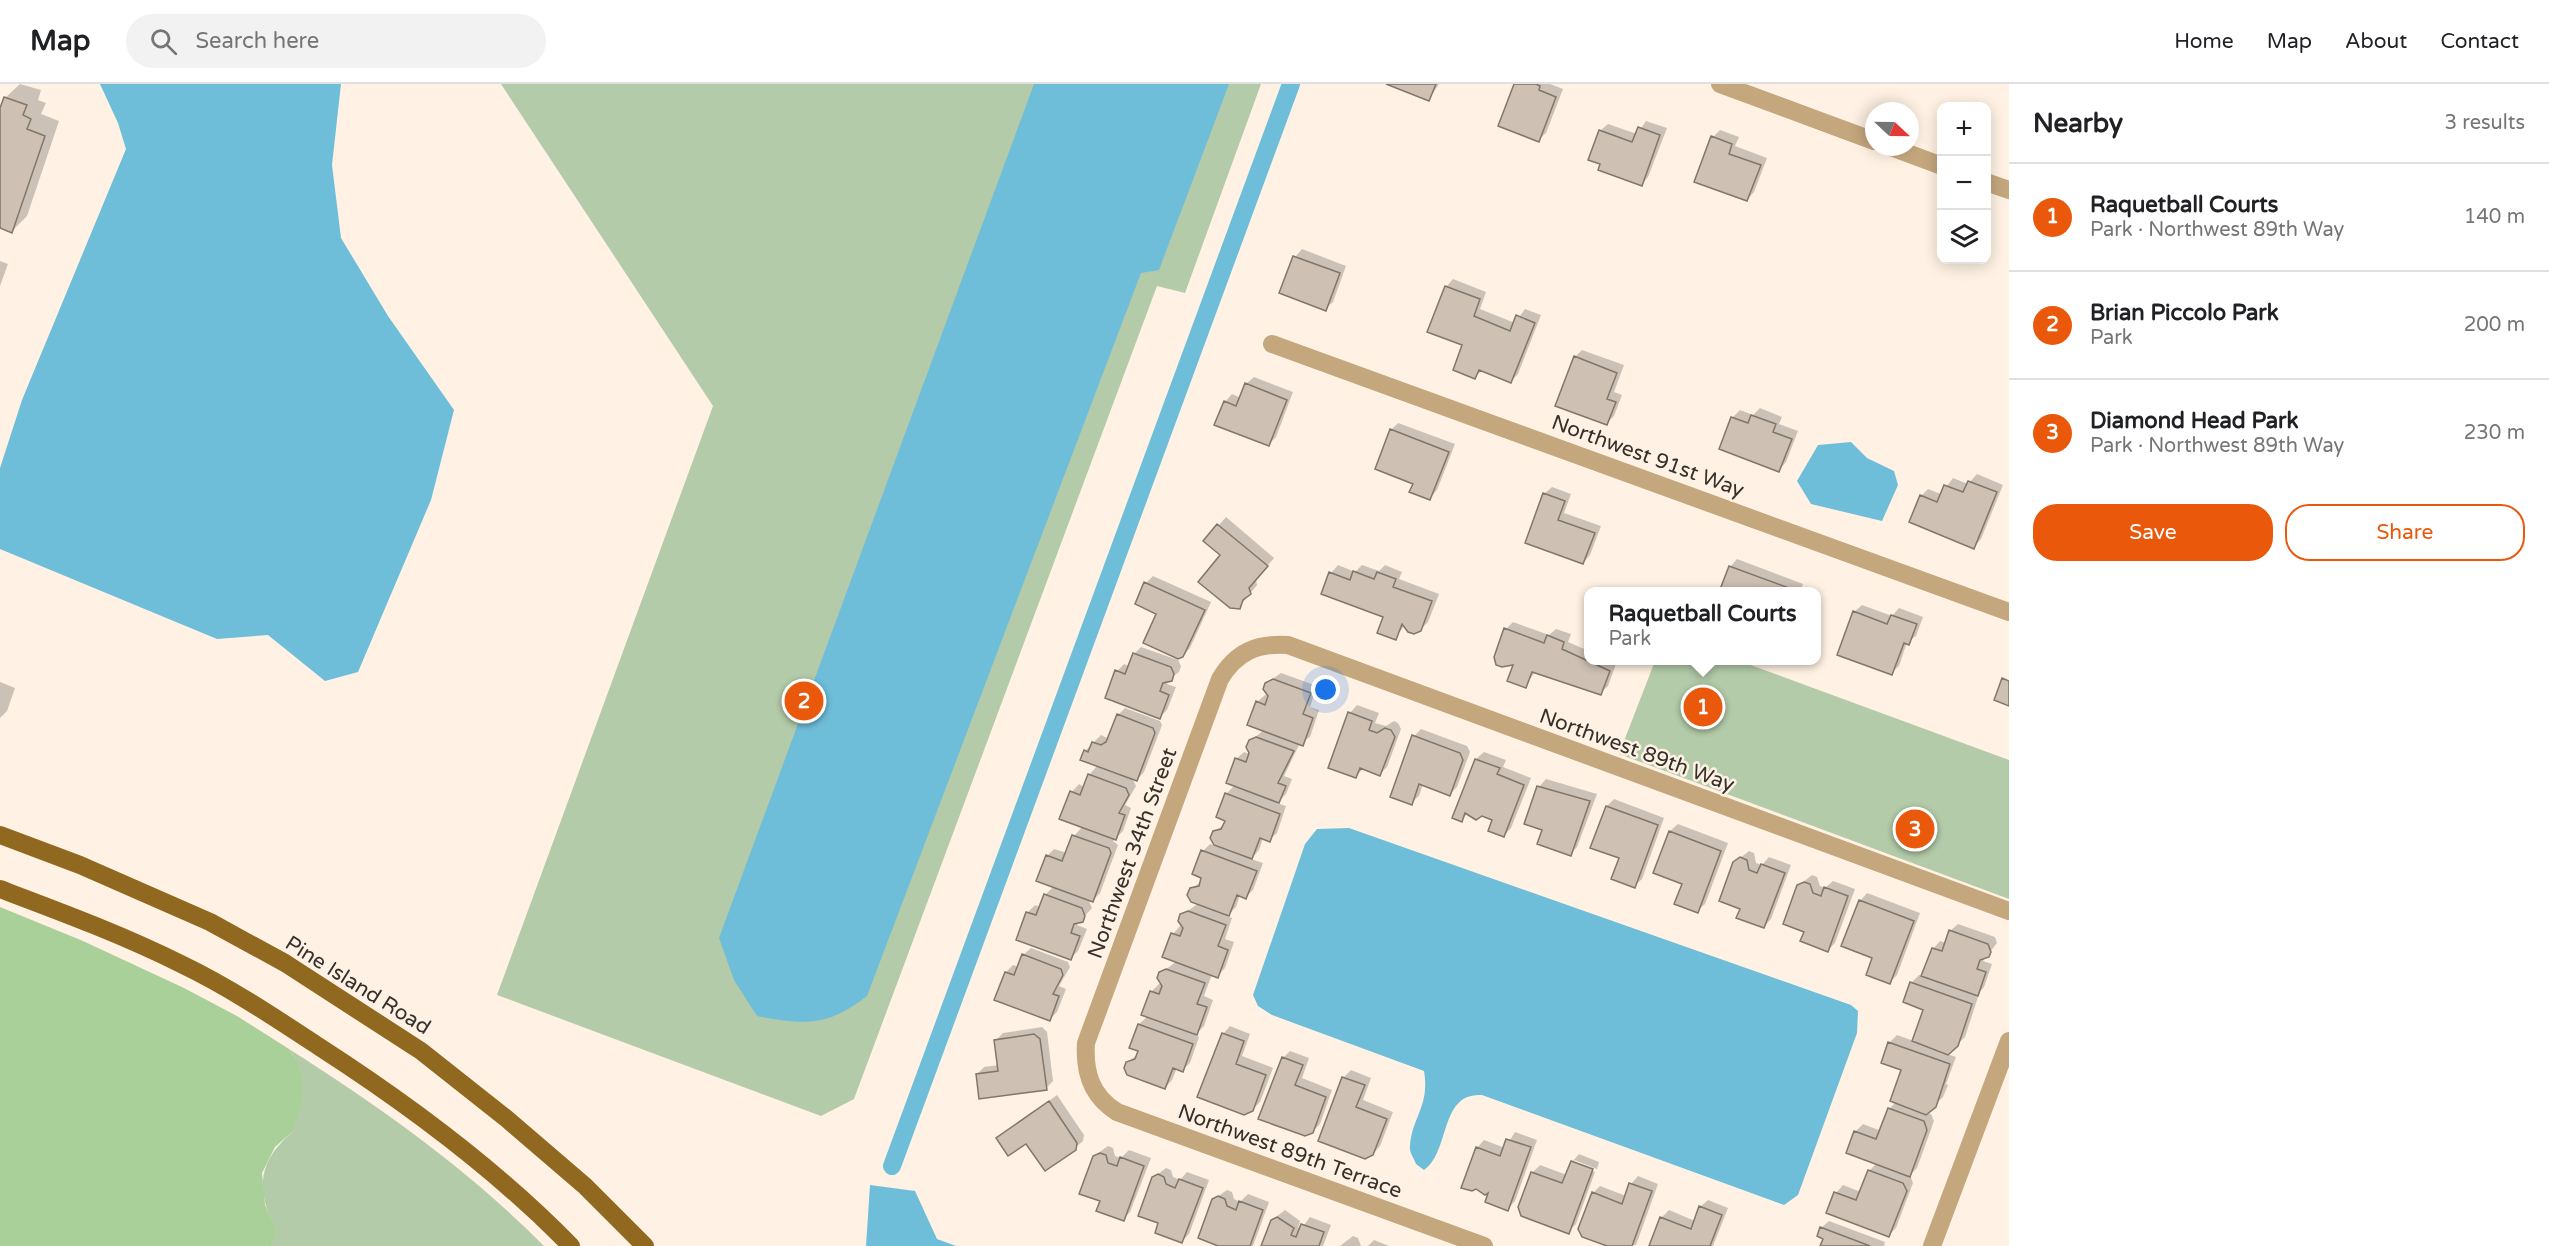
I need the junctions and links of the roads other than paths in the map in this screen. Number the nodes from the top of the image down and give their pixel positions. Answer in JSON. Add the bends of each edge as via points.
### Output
{"nodes":[{"id":1,"x":1720,"y":84,"type":"edge"},
{"id":2,"x":1865,"y":138,"type":"edge"},
{"id":3,"x":1915,"y":156,"type":"edge"},
{"id":4,"x":1937,"y":164,"type":"edge"},
{"id":5,"x":1991,"y":184,"type":"edge"},
{"id":6,"x":2009,"y":190,"type":"edge"},
{"id":7,"x":1272,"y":344,"type":"dead end"},
{"id":8,"x":2009,"y":612,"type":"edge"},
{"id":9,"x":1248,"y":650,"type":"joint"},
{"id":10,"x":0,"y":835,"type":"edge"},
{"id":11,"x":0,"y":889,"type":"edge"},
{"id":12,"x":2009,"y":911,"type":"edge"},
{"id":13,"x":2009,"y":1041,"type":"edge"},
{"id":14,"x":1090,"y":1084,"type":"joint"},
{"id":15,"x":571,"y":1246,"type":"edge"},
{"id":16,"x":645,"y":1246,"type":"edge"},
{"id":17,"x":1484,"y":1246,"type":"edge"},
{"id":18,"x":1932,"y":1246,"type":"edge"}],
"edges":[{"from":1,"to":2,"type":"street"},
{"from":3,"to":4,"type":"street"},
{"from":5,"to":6,"type":"street"},
{"from":7,"to":8,"type":"street","name":"Northwest 91st Way"},
{"from":9,"to":12,"type":"street","name":"Northwest 89th Way","via":[[1288,645]]},
{"from":9,"to":14,"type":"street","name":"Northwest 34th Street","via":[[1228,665],[1220,679],[1086,1043]]},
{"from":10,"to":16,"type":"main road","name":"Pine Island Road","via":[[210,922],[294,969],[421,1051],[585,1186]]},
{"from":11,"to":15,"type":"main road","via":[[181,964],[258,1007],[392,1094],[486,1168]]},
{"from":13,"to":18,"type":"street"},
{"from":14,"to":17,"type":"street","name":"Northwest 89th Terrace","via":[[1117,1112]]}]}
